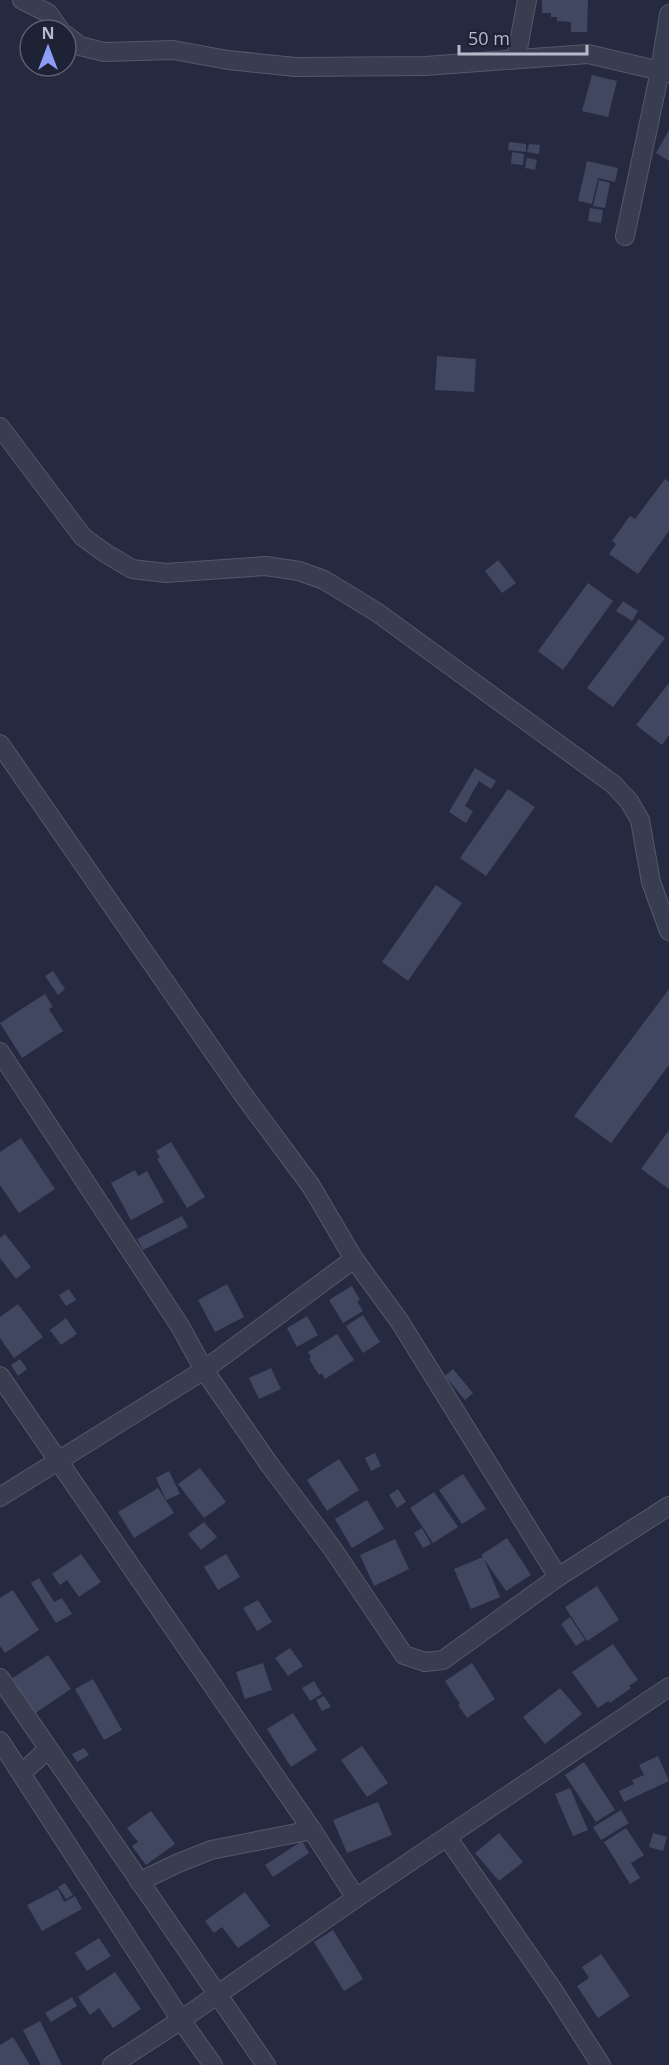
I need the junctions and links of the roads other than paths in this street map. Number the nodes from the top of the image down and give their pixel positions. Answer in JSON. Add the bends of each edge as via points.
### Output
{"nodes":[{"id":1,"x":22,"y":0,"type":"edge"},
{"id":2,"x":527,"y":0,"type":"edge"},
{"id":3,"x":669,"y":14,"type":"edge"},
{"id":4,"x":52,"y":18,"type":"edge"},
{"id":5,"x":78,"y":44,"type":"edge"},
{"id":6,"x":516,"y":59,"type":"junction"},
{"id":7,"x":664,"y":72,"type":"edge"},
{"id":8,"x":625,"y":236,"type":"dead end"},
{"id":9,"x":0,"y":427,"type":"edge"},
{"id":10,"x":0,"y":744,"type":"edge"},
{"id":11,"x":669,"y":931,"type":"edge"},
{"id":12,"x":0,"y":1052,"type":"edge"},
{"id":13,"x":354,"y":1259,"type":"junction"},
{"id":14,"x":204,"y":1370,"type":"junction"},
{"id":15,"x":0,"y":1376,"type":"edge"},
{"id":16,"x":59,"y":1462,"type":"junction"},
{"id":17,"x":0,"y":1497,"type":"edge"},
{"id":18,"x":669,"y":1506,"type":"edge"},
{"id":19,"x":558,"y":1577,"type":"junction"},
{"id":20,"x":0,"y":1678,"type":"edge"},
{"id":21,"x":669,"y":1687,"type":"edge"},
{"id":22,"x":0,"y":1741,"type":"edge"},
{"id":23,"x":48,"y":1749,"type":"junction"},
{"id":24,"x":22,"y":1773,"type":"junction"},
{"id":25,"x":312,"y":1830,"type":"junction"},
{"id":26,"x":447,"y":1837,"type":"junction"},
{"id":27,"x":139,"y":1882,"type":"junction"},
{"id":28,"x":356,"y":1898,"type":"junction"},
{"id":29,"x":217,"y":1994,"type":"junction"},
{"id":30,"x":181,"y":2020,"type":"junction"},
{"id":31,"x":112,"y":2065,"type":"edge"},
{"id":32,"x":213,"y":2065,"type":"edge"},
{"id":33,"x":266,"y":2065,"type":"edge"},
{"id":34,"x":601,"y":2065,"type":"edge"}],
"edges":[{"from":1,"to":4,"type":"street"},
{"from":2,"to":6,"type":"street"},
{"from":3,"to":7,"type":"street"},
{"from":5,"to":6,"type":"street","via":[[104,52],[173,50],[295,67],[388,67]]},
{"from":6,"to":7,"type":"street","via":[[588,54]]},
{"from":7,"to":8,"type":"street"},
{"from":9,"to":11,"type":"street","via":[[83,537],[105,553],[132,568],[166,573],[266,566],[324,580],[378,613],[613,784],[629,801],[639,820],[651,882]]},
{"from":10,"to":13,"type":"street","via":[[311,1186]]},
{"from":12,"to":14,"type":"street","via":[[180,1326]]},
{"from":13,"to":14,"type":"street"},
{"from":13,"to":19,"type":"street","via":[[400,1322]]},
{"from":14,"to":16,"type":"street"},
{"from":14,"to":19,"type":"street","via":[[404,1655],[424,1662],[443,1660]]},
{"from":15,"to":16,"type":"street"},
{"from":16,"to":17,"type":"street"},
{"from":16,"to":25,"type":"street"},
{"from":18,"to":19,"type":"street"},
{"from":20,"to":23,"type":"street"},
{"from":21,"to":26,"type":"street"},
{"from":22,"to":24,"type":"street"},
{"from":23,"to":24,"type":"street"},
{"from":23,"to":27,"type":"street"},
{"from":24,"to":30,"type":"street"},
{"from":25,"to":27,"type":"street","via":[[211,1850]]},
{"from":25,"to":28,"type":"street"},
{"from":26,"to":28,"type":"street"},
{"from":26,"to":34,"type":"street"},
{"from":27,"to":29,"type":"street"},
{"from":28,"to":29,"type":"street"},
{"from":29,"to":30,"type":"street"},
{"from":29,"to":33,"type":"street"},
{"from":30,"to":31,"type":"street"},
{"from":30,"to":32,"type":"street"}]}
